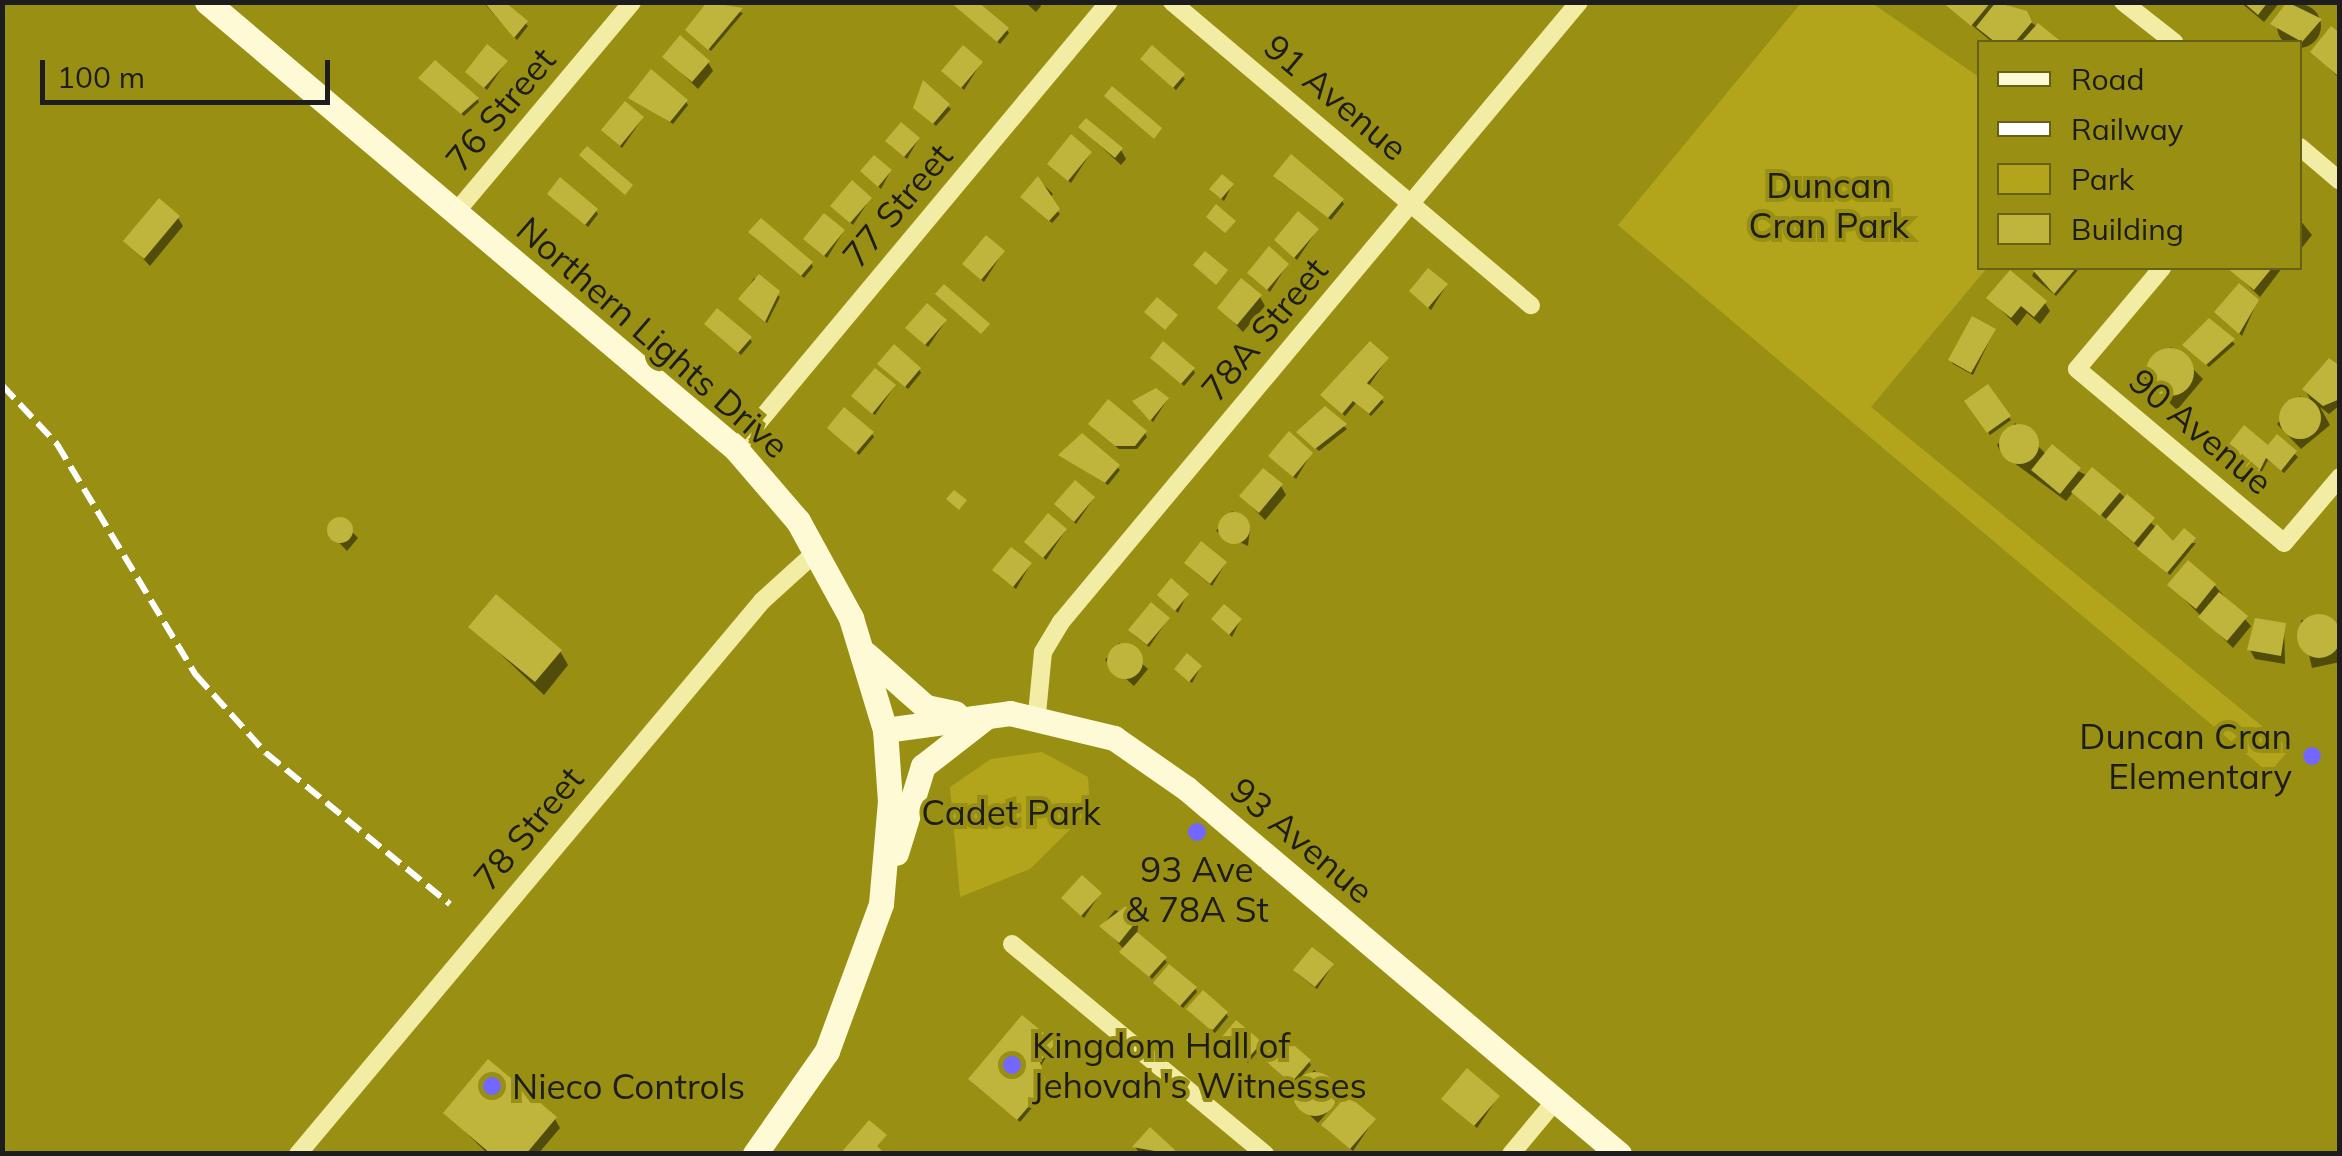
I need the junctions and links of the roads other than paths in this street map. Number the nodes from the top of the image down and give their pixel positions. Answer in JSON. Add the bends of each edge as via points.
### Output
{"nodes":[{"id":1,"x":206,"y":2,"type":"edge"},
{"id":2,"x":632,"y":2,"type":"edge"},
{"id":3,"x":1108,"y":2,"type":"edge"},
{"id":4,"x":1172,"y":2,"type":"edge"},
{"id":5,"x":1579,"y":2,"type":"edge"},
{"id":6,"x":2123,"y":2,"type":"edge"},
{"id":7,"x":2171,"y":40,"type":"edge"},
{"id":8,"x":2302,"y":149,"type":"edge"},
{"id":9,"x":2340,"y":181,"type":"edge"},
{"id":10,"x":1412,"y":203,"type":"junction"},
{"id":11,"x":456,"y":212,"type":"junction"},
{"id":12,"x":2160,"y":270,"type":"edge"},
{"id":13,"x":1531,"y":305,"type":"dead end"},
{"id":14,"x":736,"y":449,"type":"junction"},
{"id":15,"x":2340,"y":477,"type":"edge"},
{"id":16,"x":816,"y":552,"type":"junction"},
{"id":17,"x":864,"y":652,"type":"junction"},
{"id":18,"x":990,"y":714,"type":"junction"},
{"id":19,"x":1037,"y":714,"type":"junction"},
{"id":20,"x":884,"y":730,"type":"junction"},
{"id":21,"x":881,"y":904,"type":"junction"},
{"id":22,"x":1012,"y":944,"type":"dead end"},
{"id":23,"x":1556,"y":1100,"type":"junction"},
{"id":24,"x":298,"y":1154,"type":"edge"},
{"id":25,"x":755,"y":1154,"type":"edge"},
{"id":26,"x":1264,"y":1154,"type":"edge"},
{"id":27,"x":1511,"y":1154,"type":"edge"},
{"id":28,"x":1619,"y":1154,"type":"edge"}],
"edges":[{"from":1,"to":11,"type":"main road","name":"Northern Lights Drive"},
{"from":2,"to":11,"type":"street","name":"76 Street"},
{"from":3,"to":14,"type":"street","name":"77 Street"},
{"from":4,"to":10,"type":"street","name":"91 Avenue"},
{"from":5,"to":10,"type":"street","name":"78A Street"},
{"from":6,"to":7,"type":"street"},
{"from":8,"to":9,"type":"street"},
{"from":10,"to":13,"type":"street","name":"91 Avenue"},
{"from":10,"to":19,"type":"street","name":"78A Street","via":[[1051,636]]},
{"from":11,"to":14,"type":"main road","name":"Northern Lights Drive"},
{"from":12,"to":15,"type":"street","name":"90 Avenue","via":[[2077,369],[2284,543]]},
{"from":14,"to":16,"type":"main road","name":"Northern Lights Drive"},
{"from":16,"to":17,"type":"main road","name":"Northern Lights Drive"},
{"from":16,"to":24,"type":"street","name":"78 Street","via":[[762,601]]},
{"from":17,"to":18,"type":"main road","via":[[926,707]]},
{"from":17,"to":20,"type":"main road","name":"Northern Lights Drive"},
{"from":18,"to":19,"type":"main road","name":"93 Avenue"},
{"from":18,"to":20,"type":"main road","name":"93 Avenue"},
{"from":18,"to":21,"type":"main road","via":[[923,766]]},
{"from":19,"to":23,"type":"main road","name":"93 Avenue","via":[[1096,730],[1144,757]]},
{"from":20,"to":21,"type":"main road","name":"Northern Lights Drive","via":[[890,801]]},
{"from":21,"to":25,"type":"main road","name":"Northern Lights Drive","via":[[827,1052]]},
{"from":22,"to":26,"type":"street"},
{"from":23,"to":27,"type":"street"},
{"from":23,"to":28,"type":"main road","name":"93 Avenue"}]}
